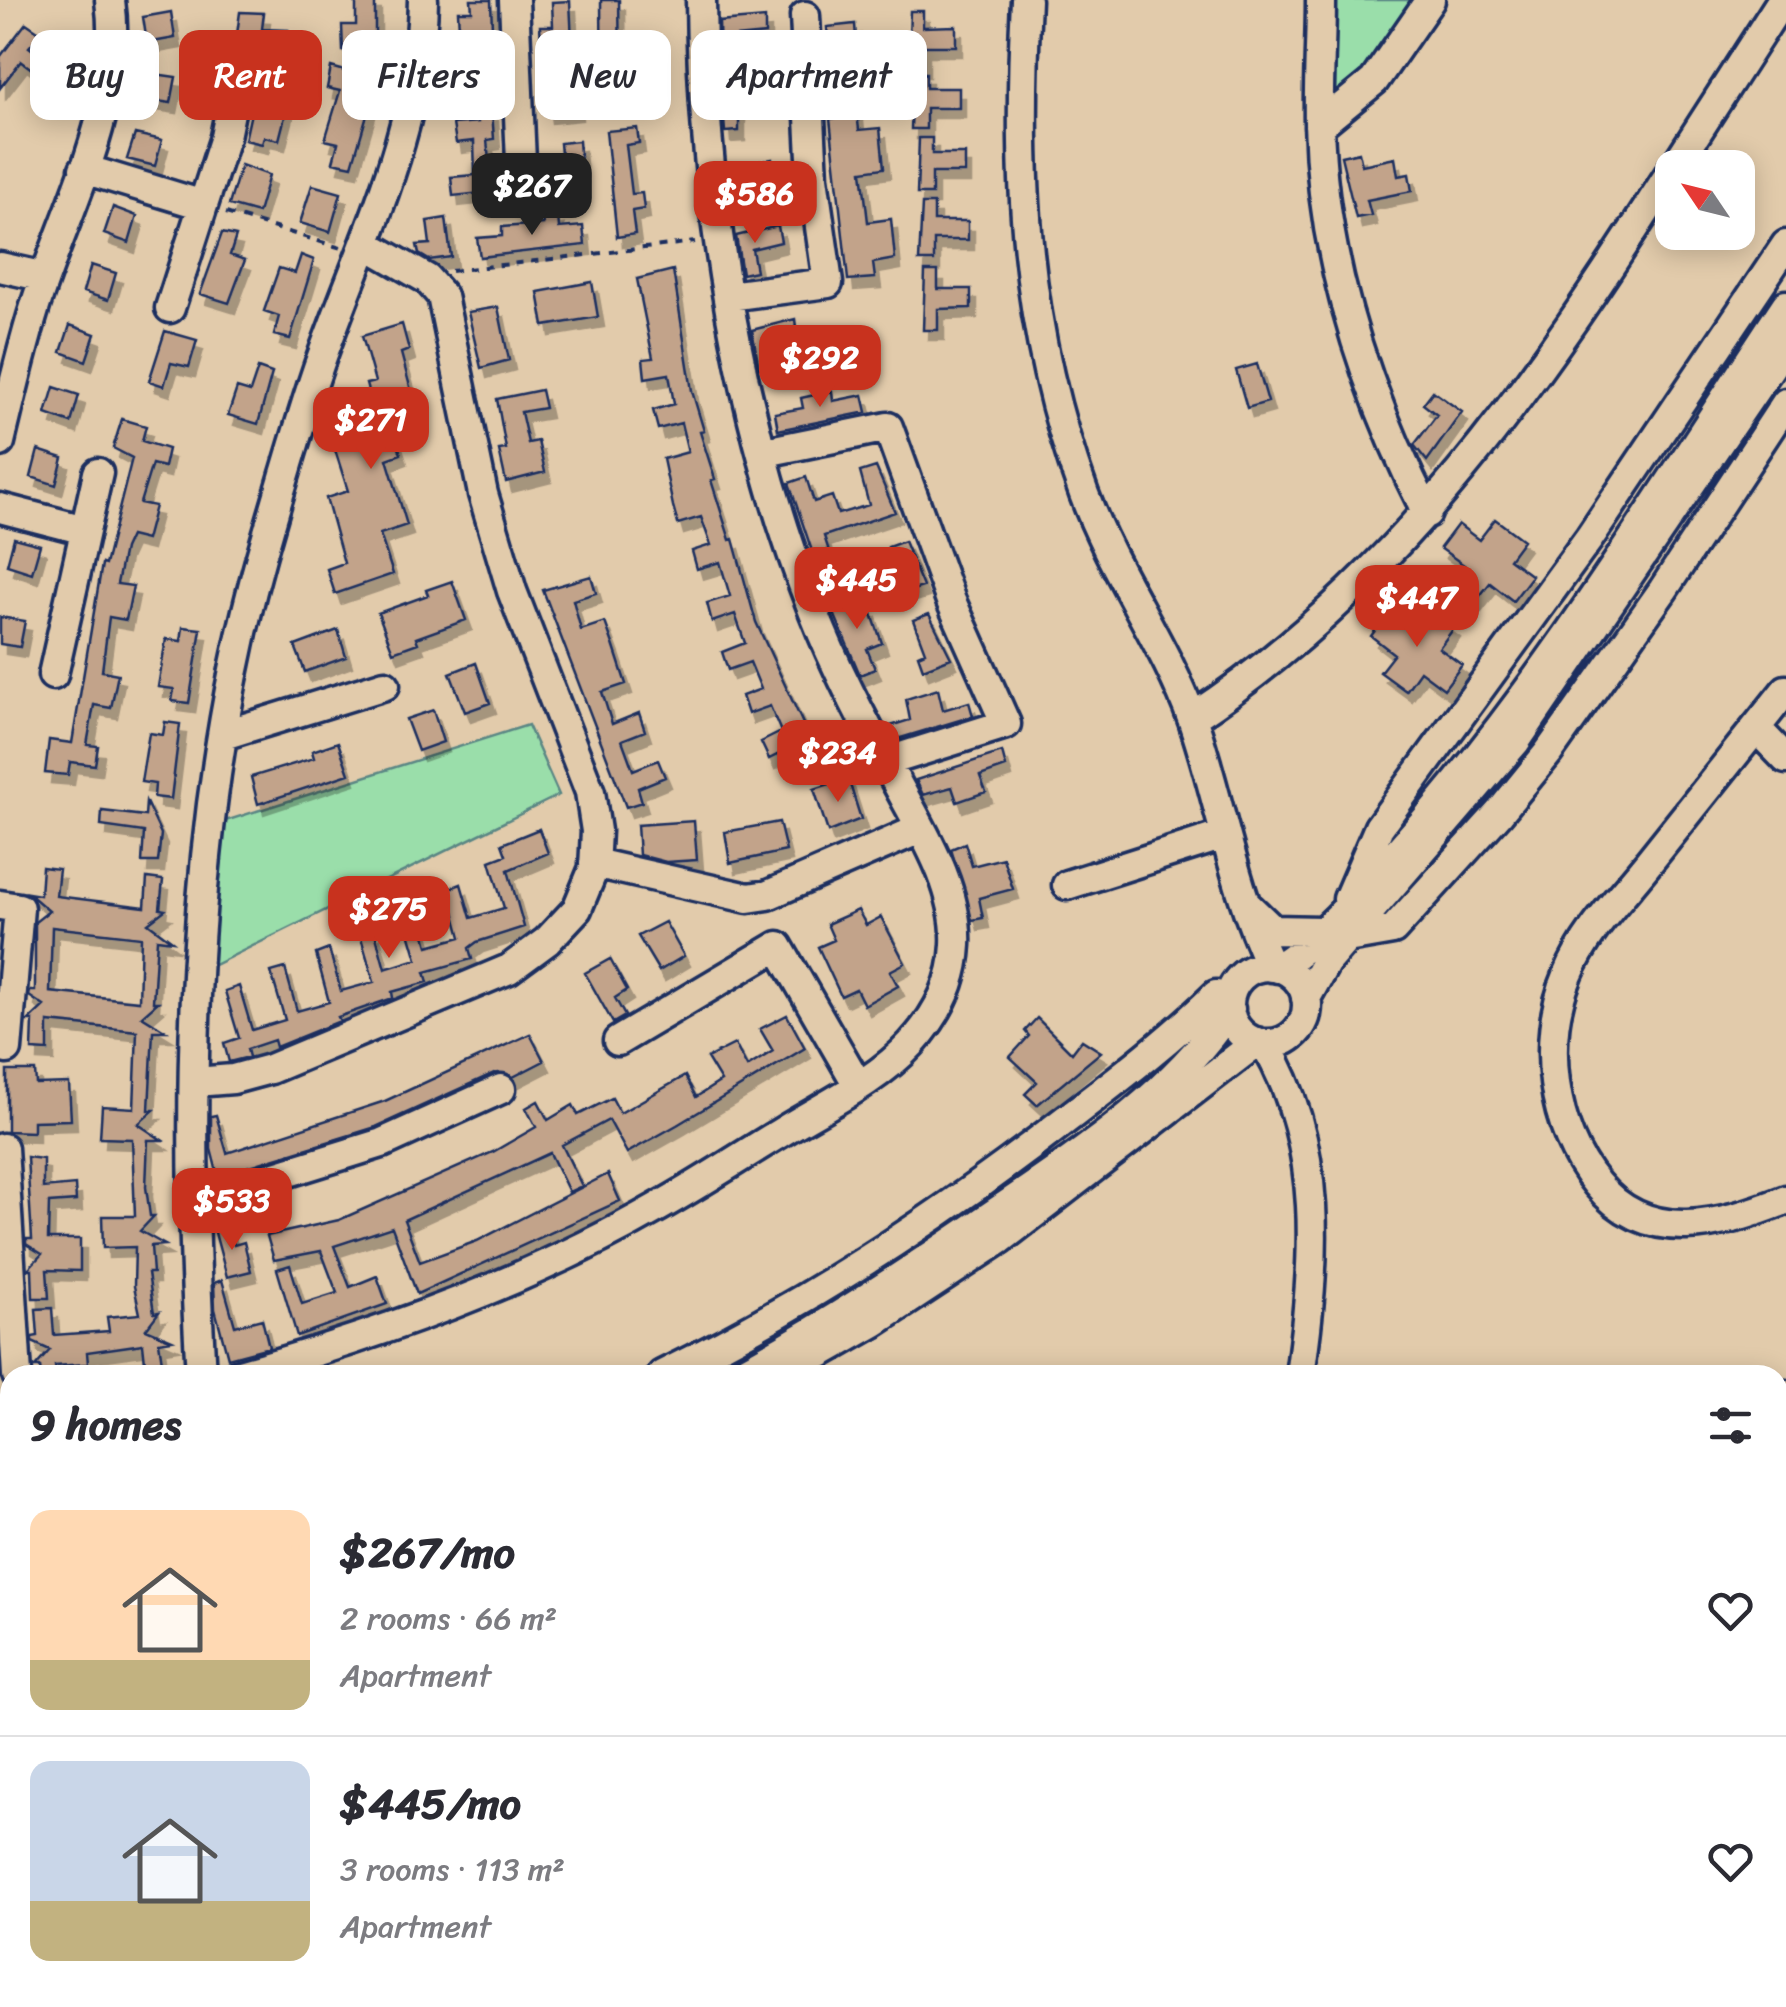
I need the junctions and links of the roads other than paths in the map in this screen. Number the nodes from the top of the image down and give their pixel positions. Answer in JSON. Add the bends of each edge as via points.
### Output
{"nodes":[{"id":1,"x":110,"y":0,"type":"edge"},
{"id":2,"x":422,"y":0,"type":"edge"},
{"id":3,"x":514,"y":0,"type":"edge"},
{"id":4,"x":701,"y":0,"type":"edge"},
{"id":5,"x":1026,"y":0,"type":"edge"},
{"id":6,"x":1322,"y":0,"type":"edge"},
{"id":7,"x":1430,"y":0,"type":"edge"},
{"id":8,"x":1782,"y":0,"type":"edge"},
{"id":9,"x":805,"y":16,"type":"dead end"},
{"id":10,"x":228,"y":120,"type":"edge"},
{"id":11,"x":1319,"y":126,"type":"junction"},
{"id":12,"x":1685,"y":150,"type":"edge"},
{"id":13,"x":84,"y":168,"type":"junction"},
{"id":14,"x":522,"y":185,"type":"dead end"},
{"id":15,"x":1655,"y":197,"type":"edge"},
{"id":16,"x":202,"y":205,"type":"junction"},
{"id":17,"x":1786,"y":246,"type":"edge"},
{"id":18,"x":364,"y":249,"type":"junction"},
{"id":19,"x":0,"y":268,"type":"edge"},
{"id":20,"x":45,"y":277,"type":"junction"},
{"id":21,"x":729,"y":296,"type":"junction"},
{"id":22,"x":1786,"y":305,"type":"edge"},
{"id":23,"x":170,"y":308,"type":"dead end"},
{"id":24,"x":1786,"y":344,"type":"edge"},
{"id":25,"x":1786,"y":403,"type":"edge"},
{"id":26,"x":0,"y":442,"type":"edge"},
{"id":27,"x":765,"y":452,"type":"junction"},
{"id":28,"x":98,"y":473,"type":"dead end"},
{"id":29,"x":0,"y":508,"type":"edge"},
{"id":30,"x":1426,"y":513,"type":"junction"},
{"id":31,"x":85,"y":530,"type":"junction"},
{"id":32,"x":53,"y":675,"type":"dead end"},
{"id":33,"x":385,"y":686,"type":"dead end"},
{"id":34,"x":1786,"y":690,"type":"edge"},
{"id":35,"x":1192,"y":718,"type":"junction"},
{"id":36,"x":1756,"y":728,"type":"junction"},
{"id":37,"x":223,"y":735,"type":"junction"},
{"id":38,"x":1786,"y":758,"type":"edge"},
{"id":39,"x":885,"y":762,"type":"junction"},
{"id":40,"x":920,"y":829,"type":"junction"},
{"id":41,"x":1224,"y":835,"type":"junction"},
{"id":42,"x":594,"y":862,"type":"junction"},
{"id":43,"x":1067,"y":885,"type":"dead end"},
{"id":44,"x":0,"y":906,"type":"edge"},
{"id":45,"x":1345,"y":908,"type":"junction"},
{"id":46,"x":1246,"y":911,"type":"junction"},
{"id":47,"x":1334,"y":935,"type":"junction"},
{"id":48,"x":1274,"y":967,"type":"junction"},
{"id":49,"x":1242,"y":978,"type":"junction"},
{"id":50,"x":1306,"y":998,"type":"junction"},
{"id":51,"x":1223,"y":1002,"type":"junction"},
{"id":52,"x":1296,"y":1032,"type":"junction"},
{"id":53,"x":618,"y":1041,"type":"dead end"},
{"id":54,"x":1261,"y":1043,"type":"junction"},
{"id":55,"x":7,"y":1050,"type":"dead end"},
{"id":56,"x":1225,"y":1064,"type":"junction"},
{"id":57,"x":194,"y":1082,"type":"junction"},
{"id":58,"x":858,"y":1085,"type":"junction"},
{"id":59,"x":501,"y":1089,"type":"dead end"},
{"id":60,"x":1290,"y":1093,"type":"junction"},
{"id":61,"x":3,"y":1148,"type":"dead end"},
{"id":62,"x":1786,"y":1200,"type":"edge"},
{"id":63,"x":192,"y":1202,"type":"junction"},
{"id":64,"x":15,"y":1365,"type":"edge"},
{"id":65,"x":200,"y":1365,"type":"edge"},
{"id":66,"x":266,"y":1365,"type":"edge"},
{"id":67,"x":680,"y":1365,"type":"edge"},
{"id":68,"x":755,"y":1365,"type":"edge"},
{"id":69,"x":800,"y":1365,"type":"edge"},
{"id":70,"x":1301,"y":1365,"type":"edge"}],
"edges":[{"from":1,"to":13,"type":"street","via":[[112,79]]},
{"from":2,"to":18,"type":"street","via":[[422,46],[408,124]]},
{"from":3,"to":14,"type":"street"},
{"from":4,"to":21,"type":"street","via":[[702,88]]},
{"from":5,"to":35,"type":"street","via":[[1019,129],[1027,262],[1050,388],[1085,497]]},
{"from":6,"to":11,"type":"street"},
{"from":7,"to":11,"type":"street","via":[[1374,81]]},
{"from":8,"to":12,"type":"street"},
{"from":9,"to":21,"type":"street","via":[[813,178],[828,283]]},
{"from":10,"to":16,"type":"street"},
{"from":11,"to":30,"type":"street","via":[[1332,249],[1359,352]]},
{"from":13,"to":16,"type":"street"},
{"from":13,"to":20,"type":"street"},
{"from":15,"to":30,"type":"street","via":[[1582,310]]},
{"from":16,"to":23,"type":"street"},
{"from":17,"to":45,"type":"street","via":[[1590,536],[1379,826]]},
{"from":18,"to":37,"type":"street","via":[[318,368],[260,560]]},
{"from":18,"to":42,"type":"street","via":[[420,275],[442,296],[450,317],[482,494],[590,792]]},
{"from":19,"to":20,"type":"street"},
{"from":20,"to":26,"type":"street"},
{"from":21,"to":27,"type":"street"},
{"from":22,"to":45,"type":"street","via":[[1498,729]]},
{"from":24,"to":47,"type":"street","via":[[1516,741]]},
{"from":25,"to":47,"type":"street","via":[[1651,606],[1500,812],[1392,930]]},
{"from":27,"to":39,"type":"street","via":[[814,612]]},
{"from":27,"to":39,"type":"street","via":[[888,427],[951,601],[1006,724]]},
{"from":28,"to":31,"type":"street"},
{"from":29,"to":31,"type":"street"},
{"from":30,"to":35,"type":"street","via":[[1302,638]]},
{"from":31,"to":32,"type":"street"},
{"from":33,"to":37,"type":"street"},
{"from":34,"to":36,"type":"street"},
{"from":35,"to":41,"type":"street"},
{"from":36,"to":38,"type":"street"},
{"from":36,"to":62,"type":"street","via":[[1594,930],[1568,974],[1553,1052],[1576,1158],[1627,1210],[1693,1228]]},
{"from":37,"to":57,"type":"street"},
{"from":39,"to":40,"type":"street"},
{"from":40,"to":42,"type":"street","via":[[768,896],[748,898]]},
{"from":40,"to":58,"type":"street","via":[[954,906],[952,980],[909,1046]]},
{"from":41,"to":43,"type":"street"},
{"from":41,"to":46,"type":"street"},
{"from":42,"to":57,"type":"street","via":[[577,909],[509,969],[270,1069]]},
{"from":44,"to":55,"type":"street","via":[[19,908]]},
{"from":45,"to":47,"type":"street"},
{"from":46,"to":47,"type":"street","via":[[1273,930]]},
{"from":46,"to":48,"type":"street"},
{"from":46,"to":49,"type":"street"},
{"from":47,"to":48,"type":"street"},
{"from":47,"to":50,"type":"street"},
{"from":48,"to":49,"type":"street"},
{"from":48,"to":50,"type":"street","via":[[1297,979]]},
{"from":49,"to":51,"type":"street"},
{"from":50,"to":52,"type":"street","via":[[1306,1016]]},
{"from":51,"to":54,"type":"street","via":[[1238,1029]]},
{"from":51,"to":67,"type":"street","via":[[946,1208],[819,1290]]},
{"from":51,"to":68,"type":"street","via":[[1206,1045],[1052,1174]]},
{"from":52,"to":54,"type":"street","via":[[1282,1042]]},
{"from":52,"to":60,"type":"street","via":[[1288,1053]]},
{"from":53,"to":58,"type":"street","via":[[778,946]]},
{"from":54,"to":56,"type":"street"},
{"from":54,"to":60,"type":"street"},
{"from":56,"to":60,"type":"street","via":[[1262,1066]]},
{"from":56,"to":69,"type":"street","via":[[1001,1239]]},
{"from":57,"to":63,"type":"street"},
{"from":58,"to":66,"type":"street","via":[[597,1239],[409,1317]]},
{"from":59,"to":63,"type":"street","via":[[382,1143]]},
{"from":60,"to":70,"type":"street","via":[[1312,1215],[1313,1282]]},
{"from":61,"to":64,"type":"street"},
{"from":63,"to":65,"type":"street"}]}
